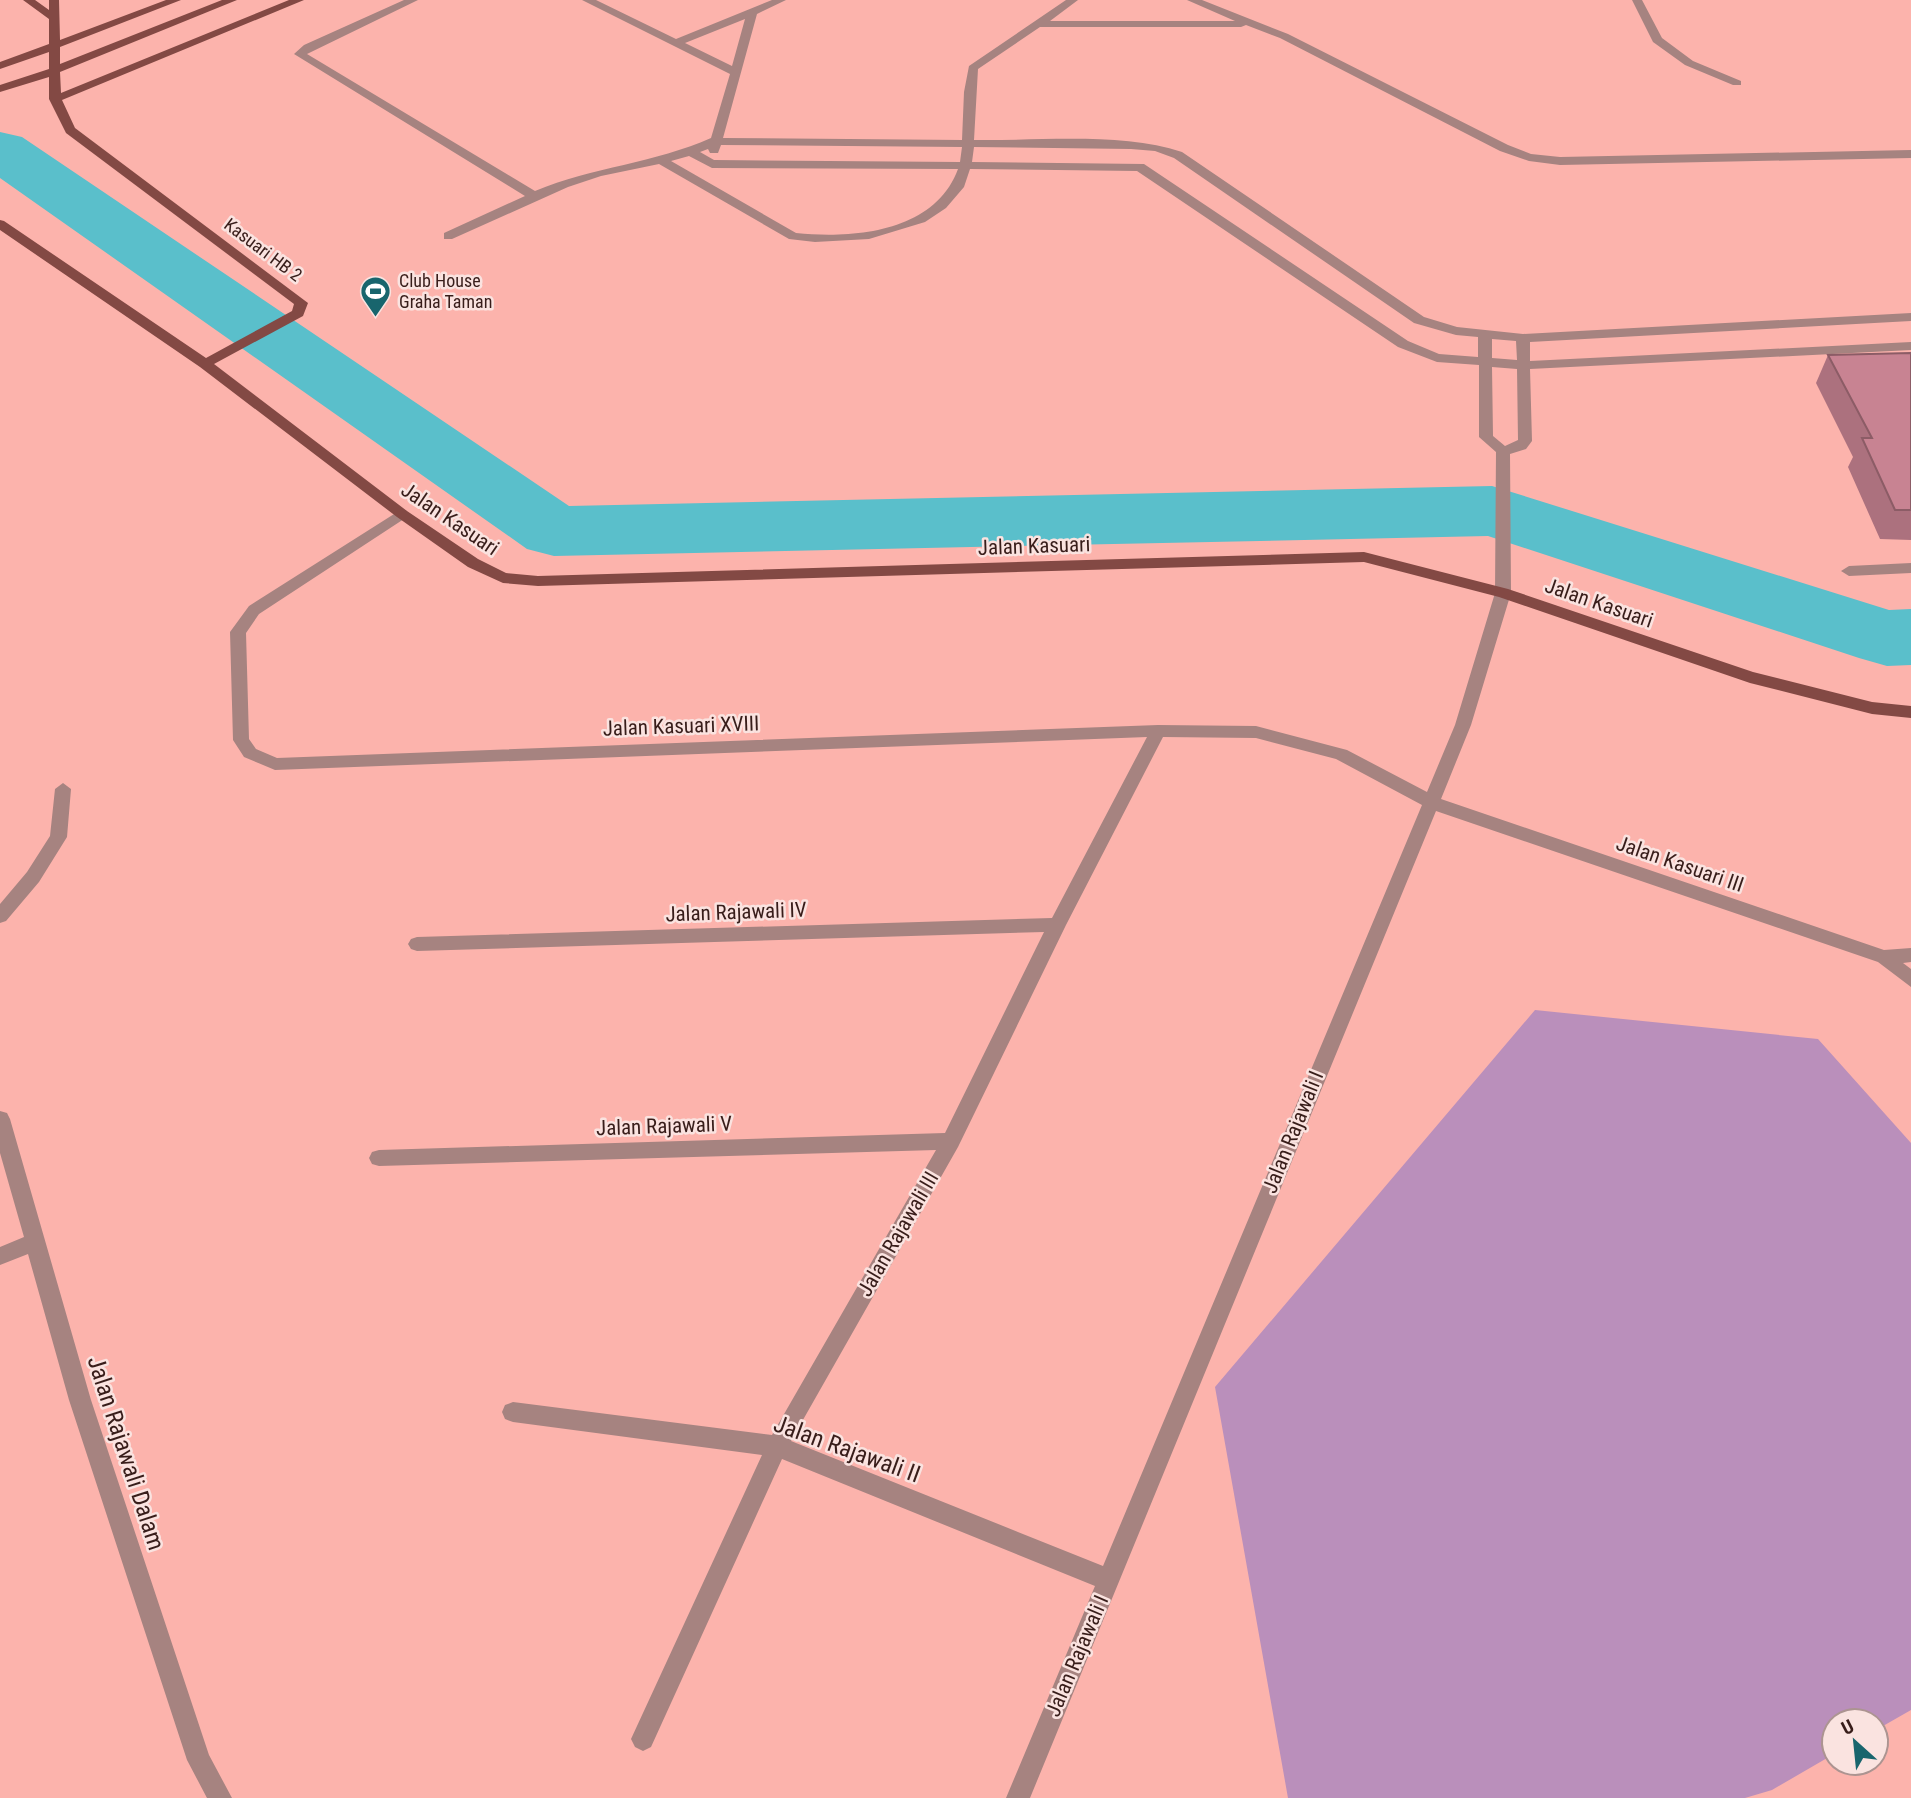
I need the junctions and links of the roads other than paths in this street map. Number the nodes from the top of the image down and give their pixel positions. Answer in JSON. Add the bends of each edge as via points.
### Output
{"nodes":[{"id":1,"x":28,"y":0,"type":"edge"},
{"id":2,"x":54,"y":0,"type":"edge"},
{"id":3,"x":176,"y":0,"type":"edge"},
{"id":4,"x":232,"y":0,"type":"edge"},
{"id":5,"x":299,"y":0,"type":"edge"},
{"id":6,"x":413,"y":0,"type":"edge"},
{"id":7,"x":587,"y":0,"type":"edge"},
{"id":8,"x":781,"y":0,"type":"edge"},
{"id":9,"x":1073,"y":0,"type":"edge"},
{"id":10,"x":1192,"y":0,"type":"edge"},
{"id":11,"x":1637,"y":0,"type":"edge"},
{"id":12,"x":752,"y":14,"type":"junction"},
{"id":13,"x":52,"y":18,"type":"junction"},
{"id":14,"x":1251,"y":23,"type":"junction"},
{"id":15,"x":1040,"y":24,"type":"junction"},
{"id":16,"x":676,"y":43,"type":"junction"},
{"id":17,"x":0,"y":66,"type":"edge"},
{"id":18,"x":735,"y":72,"type":"junction"},
{"id":19,"x":1737,"y":83,"type":"dead end"},
{"id":20,"x":0,"y":89,"type":"edge"},
{"id":21,"x":55,"y":99,"type":"junction"},
{"id":22,"x":716,"y":141,"type":"junction"},
{"id":23,"x":966,"y":144,"type":"junction"},
{"id":24,"x":1911,"y":147,"type":"edge"},
{"id":25,"x":692,"y":153,"type":"junction"},
{"id":26,"x":1911,"y":154,"type":"edge"},
{"id":27,"x":1890,"y":155,"type":"junction"},
{"id":28,"x":664,"y":162,"type":"junction"},
{"id":29,"x":712,"y":164,"type":"junction"},
{"id":30,"x":966,"y":165,"type":"junction"},
{"id":31,"x":536,"y":197,"type":"junction"},
{"id":32,"x":0,"y":224,"type":"edge"},
{"id":33,"x":448,"y":236,"type":"dead end"},
{"id":34,"x":1911,"y":317,"type":"edge"},
{"id":35,"x":1485,"y":334,"type":"junction"},
{"id":36,"x":1522,"y":338,"type":"junction"},
{"id":37,"x":1911,"y":346,"type":"edge"},
{"id":38,"x":1485,"y":362,"type":"junction"},
{"id":39,"x":205,"y":364,"type":"junction"},
{"id":40,"x":1523,"y":365,"type":"junction"},
{"id":41,"x":1503,"y":454,"type":"junction"},
{"id":42,"x":402,"y":514,"type":"junction"},
{"id":43,"x":1911,"y":568,"type":"edge"},
{"id":44,"x":1849,"y":571,"type":"dead end"},
{"id":45,"x":1503,"y":593,"type":"junction"},
{"id":46,"x":1911,"y":712,"type":"edge"},
{"id":47,"x":1158,"y":731,"type":"junction"},
{"id":48,"x":63,"y":789,"type":"dead end"},
{"id":49,"x":1429,"y":801,"type":"junction"},
{"id":50,"x":0,"y":916,"type":"edge"},
{"id":51,"x":1056,"y":925,"type":"junction"},
{"id":52,"x":417,"y":944,"type":"dead end"},
{"id":53,"x":1911,"y":955,"type":"edge"},
{"id":54,"x":1884,"y":957,"type":"junction"},
{"id":55,"x":1911,"y":980,"type":"edge"},
{"id":56,"x":0,"y":1119,"type":"edge"},
{"id":57,"x":951,"y":1141,"type":"junction"},
{"id":58,"x":379,"y":1158,"type":"dead end"},
{"id":59,"x":35,"y":1242,"type":"junction"},
{"id":60,"x":0,"y":1256,"type":"edge"},
{"id":61,"x":513,"y":1412,"type":"dead end"},
{"id":62,"x":778,"y":1446,"type":"junction"},
{"id":63,"x":1109,"y":1580,"type":"junction"},
{"id":64,"x":643,"y":1739,"type":"dead end"},
{"id":65,"x":220,"y":1798,"type":"edge"},
{"id":66,"x":1018,"y":1798,"type":"edge"}],
"edges":[{"from":1,"to":13,"type":"main road"},
{"from":2,"to":13,"type":"main road","name":"Kasuari HB 2"},
{"from":3,"to":17,"type":"main road"},
{"from":4,"to":20,"type":"main road"},
{"from":5,"to":21,"type":"main road"},
{"from":6,"to":31,"type":"street","via":[[300,54]]},
{"from":7,"to":16,"type":"street"},
{"from":8,"to":12,"type":"street"},
{"from":9,"to":15,"type":"street"},
{"from":10,"to":14,"type":"street"},
{"from":11,"to":19,"type":"street","via":[[1657,40],[1689,63]]},
{"from":12,"to":16,"type":"street"},
{"from":12,"to":18,"type":"street"},
{"from":13,"to":21,"type":"main road","name":"Kasuari HB 2"},
{"from":14,"to":15,"type":"street"},
{"from":14,"to":27,"type":"street","via":[[1529,157],[1560,161]]},
{"from":15,"to":23,"type":"street","via":[[973,68]]},
{"from":16,"to":18,"type":"street"},
{"from":18,"to":22,"type":"street"},
{"from":21,"to":39,"type":"main road","name":"Kasuari HB 2","via":[[70,130],[299,300],[298,313]]},
{"from":22,"to":23,"type":"street"},
{"from":22,"to":25,"type":"street"},
{"from":22,"to":29,"type":"street"},
{"from":23,"to":30,"type":"street"},
{"from":23,"to":35,"type":"street","via":[[1131,145],[1178,155],[1419,320]]},
{"from":24,"to":27,"type":"street"},
{"from":25,"to":28,"type":"street"},
{"from":25,"to":29,"type":"street"},
{"from":26,"to":27,"type":"street"},
{"from":28,"to":30,"type":"street","via":[[793,236],[815,240],[869,235],[922,220],[958,185]]},
{"from":28,"to":31,"type":"street","via":[[583,177]]},
{"from":29,"to":30,"type":"street"},
{"from":30,"to":38,"type":"street","via":[[1140,167],[1416,352]]},
{"from":31,"to":33,"type":"street"},
{"from":32,"to":39,"type":"main road"},
{"from":34,"to":36,"type":"street"},
{"from":35,"to":36,"type":"street"},
{"from":35,"to":38,"type":"street"},
{"from":36,"to":40,"type":"street"},
{"from":37,"to":40,"type":"street"},
{"from":38,"to":40,"type":"street"},
{"from":38,"to":41,"type":"street","via":[[1486,436]]},
{"from":39,"to":42,"type":"main road","name":"Jalan Kasuari"},
{"from":40,"to":41,"type":"street","via":[[1525,441]]},
{"from":41,"to":45,"type":"street","name":"Jalan Rajawali I"},
{"from":42,"to":45,"type":"main road","name":"Jalan Kasuari","via":[[503,578],[1364,557]]},
{"from":42,"to":47,"type":"street","name":"Jalan Kasuari XVIII","via":[[254,610],[238,632],[241,740],[250,753],[275,764]]},
{"from":43,"to":44,"type":"street"},
{"from":45,"to":46,"type":"main road","name":"Jalan Kasuari","via":[[1750,677],[1872,709]]},
{"from":45,"to":49,"type":"street","name":"Jalan Rajawali I","via":[[1463,725]]},
{"from":47,"to":49,"type":"street","name":"Jalan Kasuari XVIII","via":[[1256,732],[1341,754]]},
{"from":47,"to":51,"type":"street","name":"Jalan Rajawali III"},
{"from":48,"to":50,"type":"street","via":[[58,837],[33,877]]},
{"from":49,"to":54,"type":"street","name":"Jalan Kasuari III"},
{"from":49,"to":63,"type":"street","name":"Jalan Rajawali I"},
{"from":51,"to":52,"type":"street","name":"Jalan Rajawali IV"},
{"from":51,"to":57,"type":"street","name":"Jalan Rajawali III"},
{"from":53,"to":54,"type":"street"},
{"from":54,"to":55,"type":"street","name":"Jalan Kasuari III"},
{"from":56,"to":59,"type":"street","name":"Jalan Rajawali Dalam"},
{"from":57,"to":58,"type":"street","name":"Jalan Rajawali V"},
{"from":57,"to":62,"type":"street","name":"Jalan Rajawali III"},
{"from":59,"to":60,"type":"street"},
{"from":59,"to":65,"type":"street","name":"Jalan Rajawali Dalam","via":[[80,1400],[190,1734]]},
{"from":61,"to":62,"type":"street","name":"Jalan Rajawali II"},
{"from":62,"to":63,"type":"street","name":"Jalan Rajawali II"},
{"from":62,"to":64,"type":"street","name":"Jalan Rajawali III"},
{"from":63,"to":66,"type":"street","name":"Jalan Rajawali I"}]}
